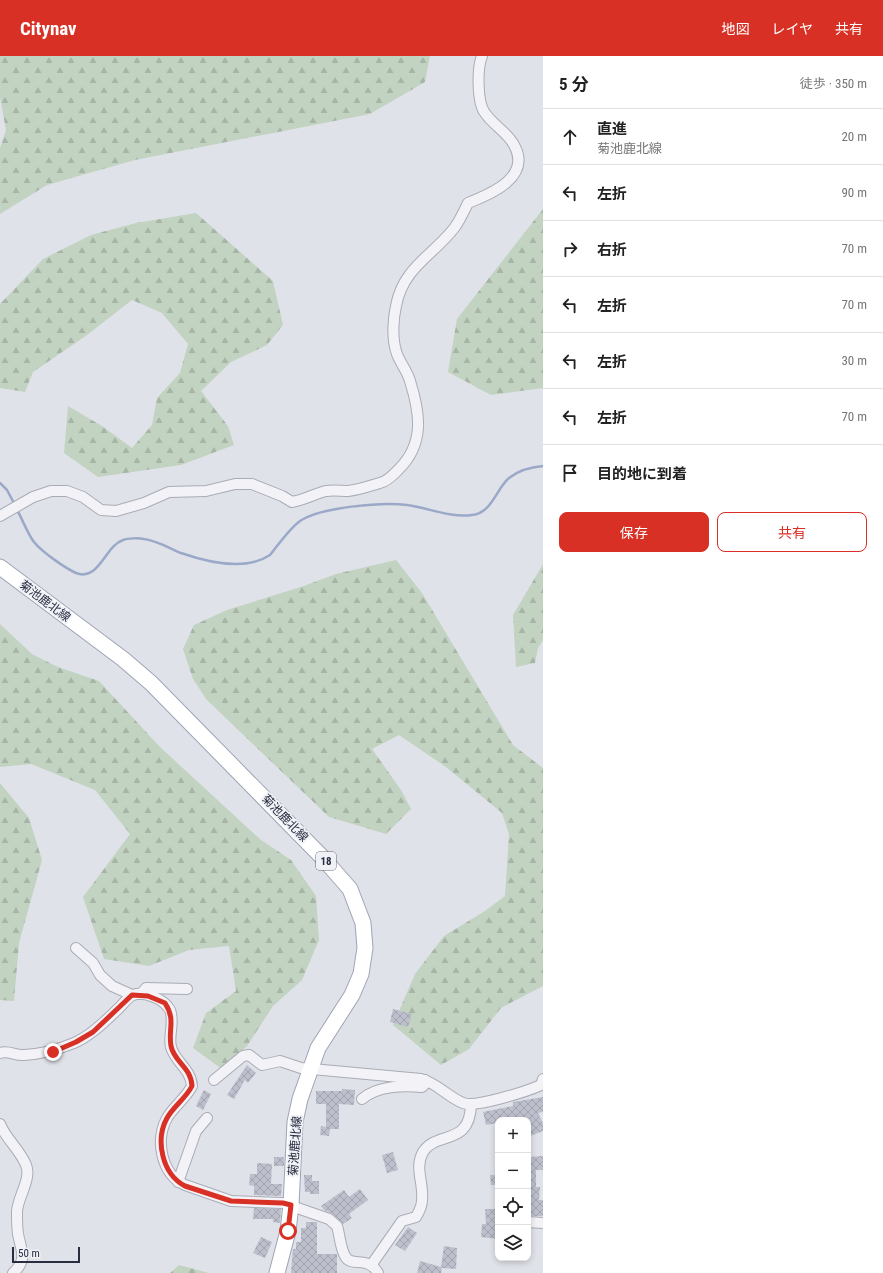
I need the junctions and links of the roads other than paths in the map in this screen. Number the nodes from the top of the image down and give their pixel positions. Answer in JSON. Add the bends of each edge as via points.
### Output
{"nodes":[{"id":1,"x":482,"y":56,"type":"edge"},
{"id":2,"x":0,"y":516,"type":"edge"},
{"id":3,"x":0,"y":567,"type":"edge"},
{"id":4,"x":76,"y":948,"type":"dead end"},
{"id":5,"x":187,"y":989,"type":"dead end"},
{"id":6,"x":137,"y":995,"type":"junction"},
{"id":7,"x":0,"y":1053,"type":"edge"},
{"id":8,"x":310,"y":1069,"type":"junction"},
{"id":9,"x":214,"y":1080,"type":"dead end"},
{"id":10,"x":425,"y":1080,"type":"junction"},
{"id":11,"x":542,"y":1084,"type":"edge"},
{"id":12,"x":362,"y":1098,"type":"dead end"},
{"id":13,"x":471,"y":1104,"type":"junction"},
{"id":14,"x":206,"y":1118,"type":"dead end"},
{"id":15,"x":0,"y":1124,"type":"edge"},
{"id":16,"x":178,"y":1182,"type":"junction"},
{"id":17,"x":291,"y":1205,"type":"junction"},
{"id":18,"x":531,"y":1222,"type":"edge"},
{"id":19,"x":543,"y":1223,"type":"edge"},
{"id":20,"x":372,"y":1264,"type":"junction"},
{"id":21,"x":13,"y":1273,"type":"edge"},
{"id":22,"x":277,"y":1273,"type":"edge"},
{"id":23,"x":378,"y":1273,"type":"edge"}],
"edges":[{"from":1,"to":2,"type":"street","via":[[479,93],[484,112],[514,145],[518,164],[513,176],[504,186],[468,203],[456,227],[409,274],[402,289],[396,305],[394,338],[396,351],[409,379],[418,424],[415,446],[407,461],[390,478],[382,483],[349,490],[327,491],[292,502],[252,484],[235,484],[206,491],[169,492],[116,511],[101,510],[83,497],[67,491],[51,491],[33,497]]},
{"from":3,"to":8,"type":"main road","name":"菊池鹿北線","number":"18","via":[[151,683],[322,857],[350,889],[364,923],[365,948],[361,974],[352,995],[318,1048]]},
{"from":4,"to":6,"type":"street","via":[[112,986]]},
{"from":5,"to":6,"type":"street","via":[[146,988]]},
{"from":6,"to":7,"type":"street","via":[[93,1032],[53,1052],[21,1055]]},
{"from":6,"to":16,"type":"street","via":[[165,1003],[172,1018],[171,1045],[174,1055],[192,1079],[188,1094],[167,1117],[160,1146],[170,1172]]},
{"from":8,"to":9,"type":"street","via":[[280,1061],[262,1065],[249,1055],[243,1056]]},
{"from":8,"to":10,"type":"street"},
{"from":8,"to":17,"type":"main road","name":"菊池鹿北線","number":"18","via":[[295,1122]]},
{"from":10,"to":12,"type":"street","via":[[422,1087],[379,1090]]},
{"from":10,"to":13,"type":"street","via":[[464,1103]]},
{"from":11,"to":13,"type":"street","via":[[527,1091]]},
{"from":13,"to":20,"type":"street","via":[[471,1115],[463,1130],[424,1150],[418,1166],[421,1208],[416,1217],[402,1221]]},
{"from":14,"to":16,"type":"street","via":[[196,1130]]},
{"from":15,"to":21,"type":"street","via":[[26,1166],[27,1174],[17,1211],[17,1233],[22,1260],[20,1267]]},
{"from":16,"to":17,"type":"street","via":[[231,1201]]},
{"from":17,"to":20,"type":"street","via":[[329,1219],[337,1226],[341,1248],[346,1258],[352,1262]]},
{"from":17,"to":22,"type":"main road","name":"菊池鹿北線","number":"18","via":[[288,1231]]},
{"from":18,"to":19,"type":"street"},
{"from":20,"to":23,"type":"street"}]}
